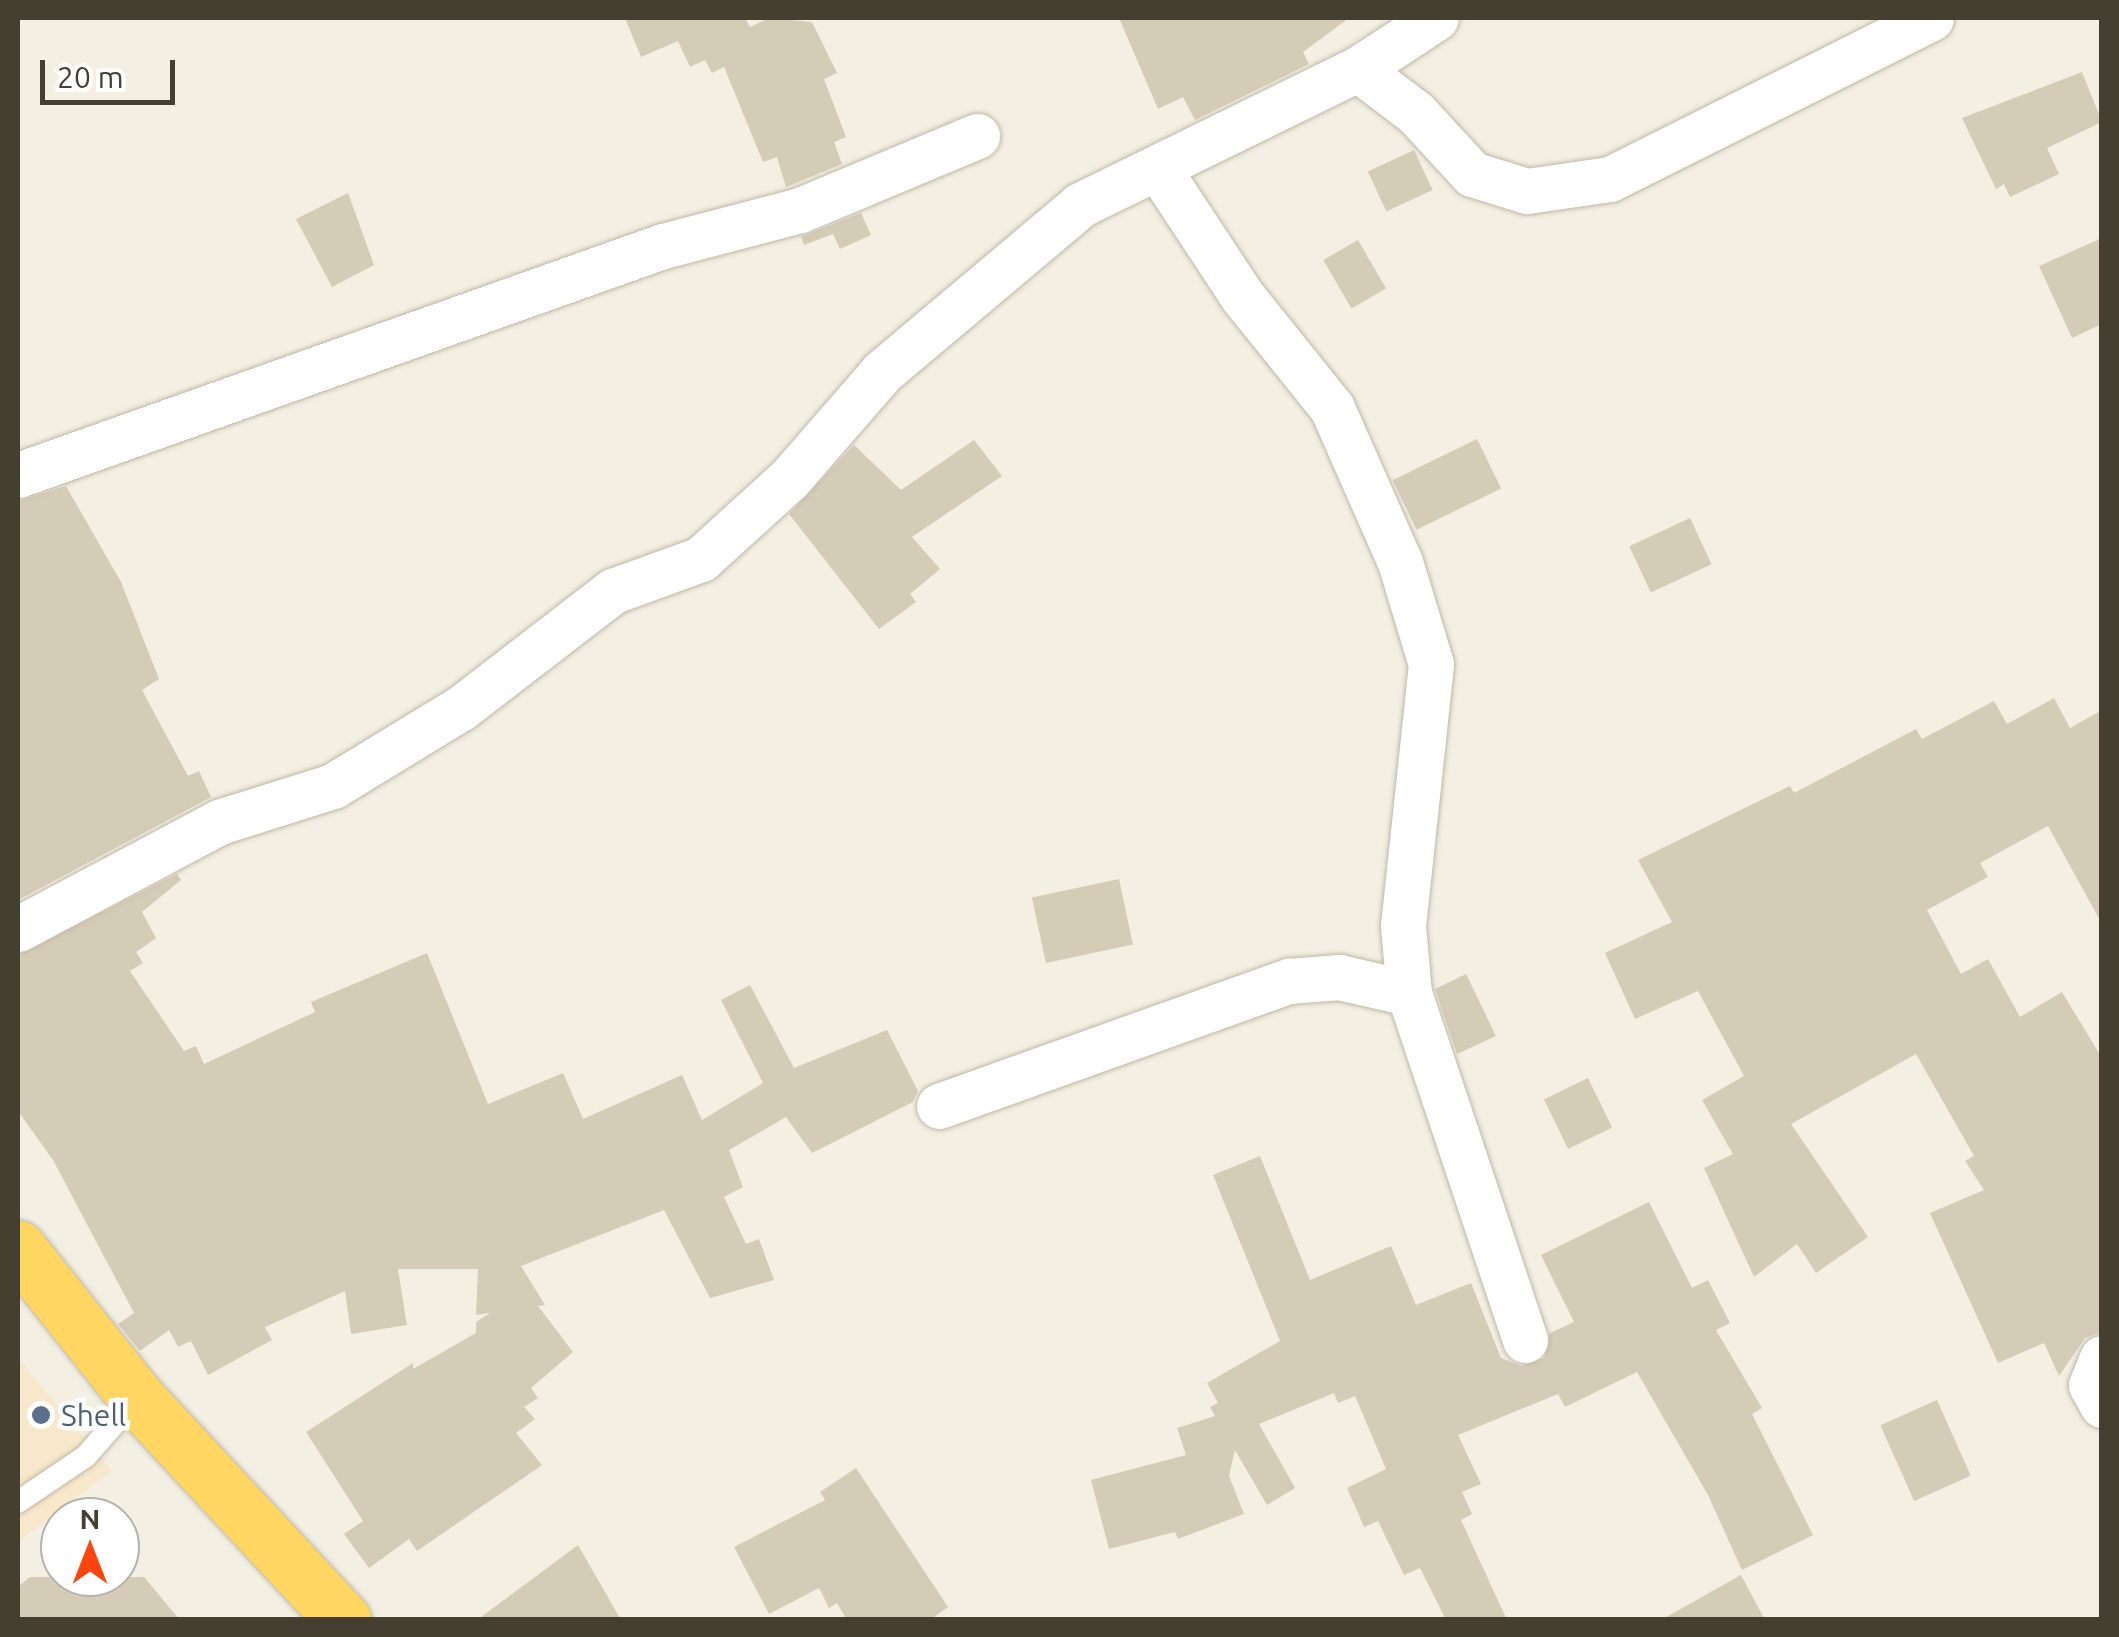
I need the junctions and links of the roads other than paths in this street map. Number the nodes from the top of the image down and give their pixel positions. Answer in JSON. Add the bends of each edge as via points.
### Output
{"nodes":[{"id":1,"x":1436,"y":18,"type":"edge"},
{"id":2,"x":1931,"y":18,"type":"edge"},
{"id":3,"x":1358,"y":69,"type":"junction"},
{"id":4,"x":977,"y":136,"type":"dead end"},
{"id":5,"x":1158,"y":170,"type":"junction"},
{"id":6,"x":18,"y":475,"type":"edge"},
{"id":7,"x":18,"y":929,"type":"edge"},
{"id":8,"x":1409,"y":993,"type":"junction"},
{"id":9,"x":939,"y":1106,"type":"dead end"},
{"id":10,"x":24,"y":1268,"type":"edge"},
{"id":11,"x":1525,"y":1340,"type":"dead end"},
{"id":12,"x":2102,"y":1358,"type":"edge"},
{"id":13,"x":137,"y":1398,"type":"junction"},
{"id":14,"x":2102,"y":1406,"type":"edge"},
{"id":15,"x":18,"y":1502,"type":"edge"},
{"id":16,"x":343,"y":1620,"type":"edge"}],
"edges":[{"from":1,"to":3,"type":"street"},
{"from":2,"to":3,"type":"street","via":[[1610,179],[1528,191],[1472,174],[1416,114]]},
{"from":3,"to":5,"type":"street"},
{"from":4,"to":6,"type":"street","via":[[800,210],[662,246]]},
{"from":5,"to":7,"type":"street","via":[[1080,205],[882,372],[790,478],[701,559],[612,592],[461,708],[334,786],[219,822]]},
{"from":5,"to":8,"type":"street","via":[[1242,296],[1332,408],[1400,562],[1426,647],[1431,664],[1402,926]]},
{"from":8,"to":9,"type":"street","via":[[1338,977],[1289,981]]},
{"from":8,"to":11,"type":"street"},
{"from":10,"to":13,"type":"highway"},
{"from":12,"to":14,"type":"street","via":[[2091,1385]]},
{"from":13,"to":15,"type":"lane","via":[[86,1456]]},
{"from":13,"to":16,"type":"highway"}]}
